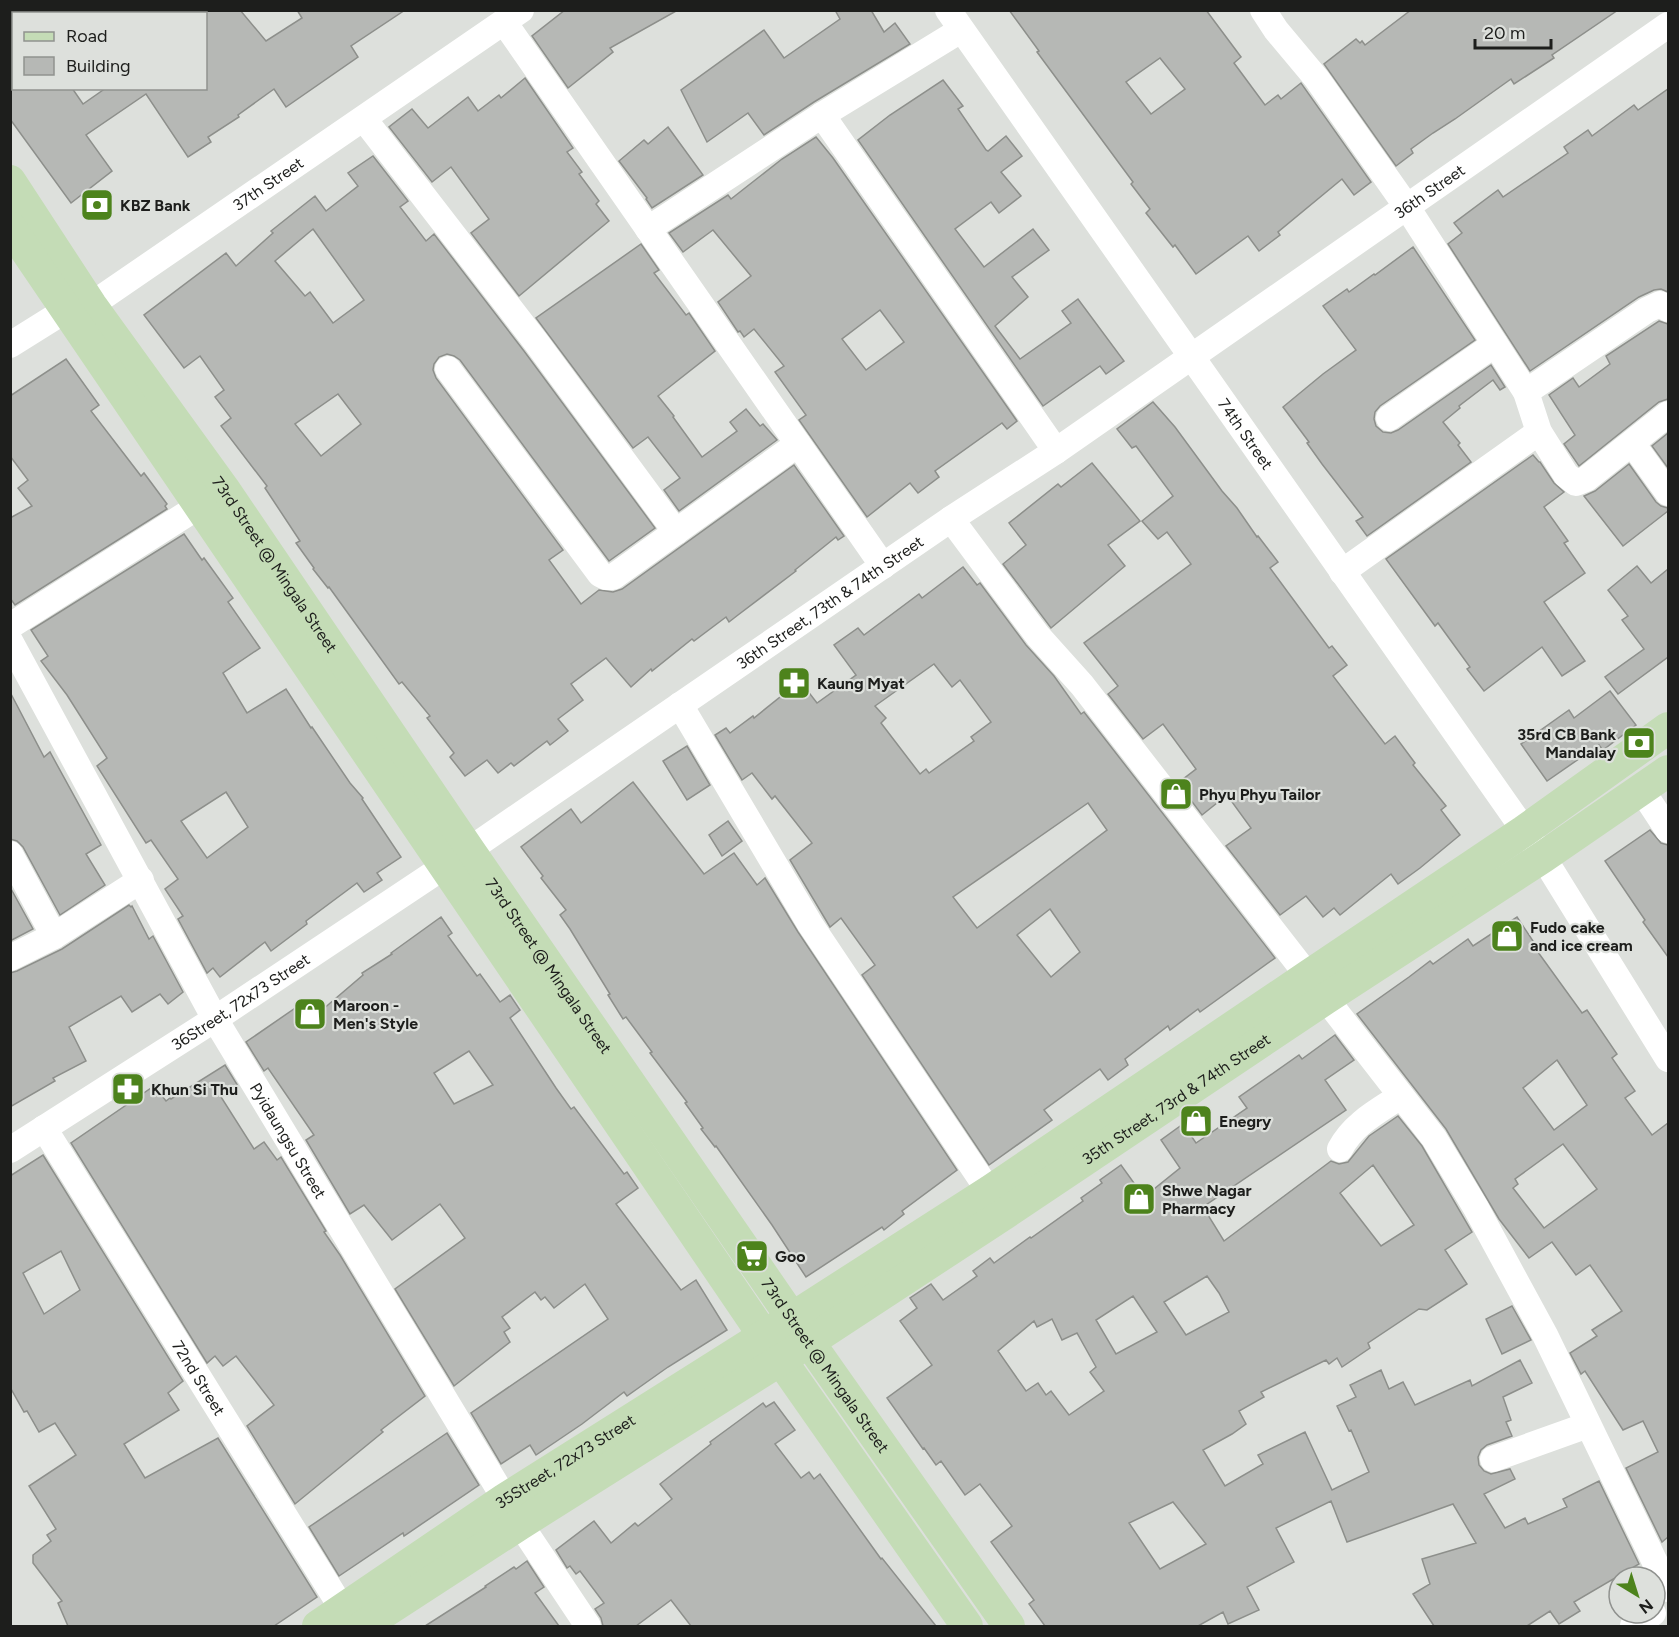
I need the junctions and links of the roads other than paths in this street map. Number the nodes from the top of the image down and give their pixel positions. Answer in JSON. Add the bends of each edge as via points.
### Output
{"nodes":[{"id":1,"x":1263,"y":10,"type":"edge"},
{"id":2,"x":512,"y":16,"type":"edge"},
{"id":3,"x":955,"y":20,"type":"edge"},
{"id":4,"x":1668,"y":25,"type":"edge"},
{"id":5,"x":822,"y":115,"type":"junction"},
{"id":6,"x":364,"y":119,"type":"junction"},
{"id":7,"x":10,"y":181,"type":"edge"},
{"id":8,"x":1407,"y":207,"type":"junction"},
{"id":9,"x":10,"y":227,"type":"edge"},
{"id":10,"x":648,"y":229,"type":"junction"},
{"id":11,"x":79,"y":307,"type":"junction"},
{"id":12,"x":1668,"y":309,"type":"edge"},
{"id":13,"x":1495,"y":344,"type":"junction"},
{"id":14,"x":10,"y":345,"type":"edge"},
{"id":15,"x":1190,"y":356,"type":"junction"},
{"id":16,"x":448,"y":369,"type":"dead end"},
{"id":17,"x":1526,"y":392,"type":"junction"},
{"id":18,"x":1668,"y":414,"type":"edge"},
{"id":19,"x":1389,"y":418,"type":"dead end"},
{"id":20,"x":1539,"y":432,"type":"junction"},
{"id":21,"x":1632,"y":443,"type":"junction"},
{"id":22,"x":798,"y":444,"type":"junction"},
{"id":23,"x":1056,"y":451,"type":"junction"},
{"id":24,"x":1668,"y":493,"type":"edge"},
{"id":25,"x":212,"y":497,"type":"junction"},
{"id":26,"x":951,"y":519,"type":"junction"},
{"id":27,"x":676,"y":532,"type":"junction"},
{"id":28,"x":883,"y":566,"type":"junction"},
{"id":29,"x":1342,"y":572,"type":"junction"},
{"id":30,"x":10,"y":626,"type":"edge"},
{"id":31,"x":10,"y":641,"type":"edge"},
{"id":32,"x":680,"y":705,"type":"junction"},
{"id":33,"x":1668,"y":728,"type":"edge"},
{"id":34,"x":1668,"y":771,"type":"edge"},
{"id":35,"x":1641,"y":789,"type":"junction"},
{"id":36,"x":1668,"y":830,"type":"edge"},
{"id":37,"x":1524,"y":831,"type":"junction"},
{"id":38,"x":10,"y":854,"type":"edge"},
{"id":39,"x":1543,"y":857,"type":"junction"},
{"id":40,"x":456,"y":858,"type":"junction"},
{"id":41,"x":141,"y":880,"type":"junction"},
{"id":42,"x":54,"y":936,"type":"junction"},
{"id":43,"x":10,"y":958,"type":"edge"},
{"id":44,"x":1316,"y":987,"type":"junction"},
{"id":45,"x":215,"y":1019,"type":"junction"},
{"id":46,"x":1668,"y":1059,"type":"edge"},
{"id":47,"x":1401,"y":1096,"type":"junction"},
{"id":48,"x":44,"y":1128,"type":"junction"},
{"id":49,"x":1340,"y":1149,"type":"dead end"},
{"id":50,"x":10,"y":1150,"type":"edge"},
{"id":51,"x":997,"y":1202,"type":"junction"},
{"id":52,"x":800,"y":1330,"type":"junction"},
{"id":53,"x":772,"y":1348,"type":"junction"},
{"id":54,"x":1588,"y":1425,"type":"junction"},
{"id":55,"x":1493,"y":1459,"type":"dead end"},
{"id":56,"x":512,"y":1512,"type":"junction"},
{"id":57,"x":1668,"y":1589,"type":"edge"},
{"id":58,"x":344,"y":1622,"type":"edge"},
{"id":59,"x":588,"y":1626,"type":"edge"},
{"id":60,"x":968,"y":1626,"type":"edge"},
{"id":61,"x":1009,"y":1626,"type":"edge"}],
"edges":[{"from":1,"to":8,"type":"street"},
{"from":2,"to":6,"type":"street","name":"37th Street"},
{"from":2,"to":10,"type":"street"},
{"from":3,"to":5,"type":"street"},
{"from":3,"to":15,"type":"street","name":"74th Street"},
{"from":4,"to":8,"type":"street","name":"36th Street"},
{"from":5,"to":10,"type":"street"},
{"from":5,"to":23,"type":"street"},
{"from":6,"to":11,"type":"street","name":"37th Street"},
{"from":6,"to":27,"type":"street"},
{"from":7,"to":11,"type":"main road"},
{"from":8,"to":13,"type":"street"},
{"from":8,"to":15,"type":"street","name":"36th Street"},
{"from":9,"to":11,"type":"main road"},
{"from":10,"to":22,"type":"street"},
{"from":11,"to":14,"type":"street","name":"37th Street"},
{"from":11,"to":25,"type":"main road","name":"73rd Street @ Mingala Street"},
{"from":12,"to":17,"type":"street","via":[[1660,304],[1647,310]]},
{"from":13,"to":17,"type":"street"},
{"from":13,"to":19,"type":"street"},
{"from":15,"to":23,"type":"street","name":"36th Street, 73th & 74th Street"},
{"from":15,"to":29,"type":"street","name":"74th Street"},
{"from":16,"to":27,"type":"street","via":[[600,574],[613,577]]},
{"from":17,"to":20,"type":"street"},
{"from":18,"to":21,"type":"street"},
{"from":20,"to":21,"type":"street","via":[[1566,475],[1576,483]]},
{"from":20,"to":29,"type":"street"},
{"from":21,"to":24,"type":"street"},
{"from":22,"to":27,"type":"street"},
{"from":22,"to":28,"type":"street"},
{"from":23,"to":26,"type":"street","name":"36th Street, 73th & 74th Street"},
{"from":25,"to":30,"type":"street"},
{"from":25,"to":40,"type":"main road","name":"73rd Street @ Mingala Street"},
{"from":26,"to":28,"type":"street","name":"36th Street, 73th & 74th Street"},
{"from":26,"to":44,"type":"street","via":[[1038,636],[1082,685]]},
{"from":28,"to":32,"type":"street","name":"36th Street, 73th & 74th Street"},
{"from":29,"to":37,"type":"street","name":"74th Street"},
{"from":31,"to":41,"type":"street","name":"Pyidaungsu Street"},
{"from":32,"to":40,"type":"street","name":"36th Street, 73th & 74th Street"},
{"from":32,"to":51,"type":"street","via":[[810,924]]},
{"from":33,"to":37,"type":"main road","name":"35th Street, 73rd & 74th Street"},
{"from":34,"to":35,"type":"main road","name":"35th Street, 73rd & 74th Street"},
{"from":35,"to":36,"type":"street"},
{"from":35,"to":39,"type":"main road","name":"35th Street, 73rd & 74th Street"},
{"from":37,"to":39,"type":"street","name":"74th Street"},
{"from":37,"to":44,"type":"main road","name":"35th Street, 73rd & 74th Street"},
{"from":38,"to":42,"type":"street"},
{"from":39,"to":44,"type":"main road","name":"35th Street, 73rd & 74th Street"},
{"from":39,"to":46,"type":"street","name":"74th Street"},
{"from":40,"to":45,"type":"street","name":"36Street, 72x73 Street"},
{"from":40,"to":52,"type":"main road","name":"73rd Street @ Mingala Street"},
{"from":40,"to":53,"type":"main road","name":"73rd Street @ Mingala Street"},
{"from":41,"to":42,"type":"street"},
{"from":41,"to":45,"type":"street","name":"Pyidaungsu Street"},
{"from":42,"to":43,"type":"street"},
{"from":44,"to":47,"type":"street"},
{"from":44,"to":51,"type":"main road","name":"35th Street, 73rd & 74th Street"},
{"from":45,"to":48,"type":"street","name":"36Street, 72x73 Street"},
{"from":45,"to":56,"type":"street","name":"Pyidaungsu Street"},
{"from":47,"to":49,"type":"street","via":[[1355,1127]]},
{"from":47,"to":54,"type":"street","via":[[1434,1138],[1481,1217]]},
{"from":48,"to":50,"type":"street","name":"36Street, 72x73 Street"},
{"from":48,"to":58,"type":"street","name":"72nd Street"},
{"from":51,"to":52,"type":"main road","name":"35th Street, 73rd & 74th Street"},
{"from":52,"to":53,"type":"main road","name":"35Street, 72x73 Street"},
{"from":52,"to":61,"type":"main road","name":"73rd Street @ Mingala Street"},
{"from":53,"to":56,"type":"main road","name":"35Street, 72x73 Street"},
{"from":53,"to":60,"type":"main road","name":"73rd Street @ Mingala Street"},
{"from":54,"to":55,"type":"street"},
{"from":54,"to":57,"type":"street"},
{"from":56,"to":58,"type":"main road","name":"35Street, 72x73 Street"},
{"from":56,"to":59,"type":"street","name":"Pyidaungsu Street"}]}
